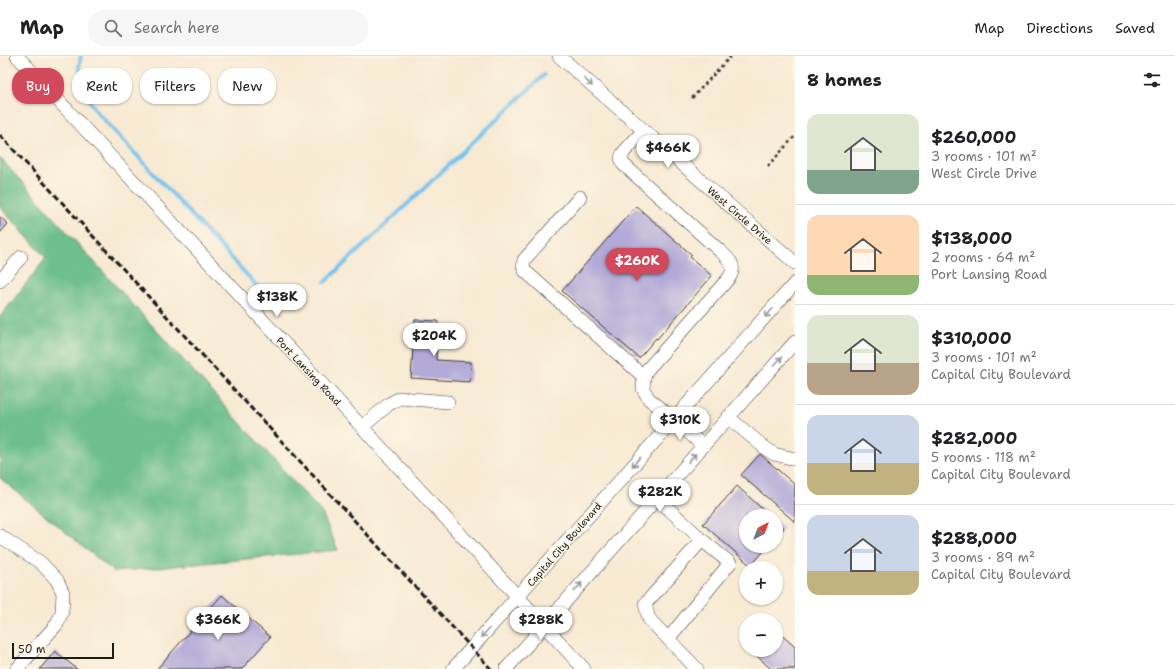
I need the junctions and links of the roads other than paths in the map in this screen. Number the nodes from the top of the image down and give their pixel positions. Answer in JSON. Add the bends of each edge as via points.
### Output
{"nodes":[{"id":1,"x":16,"y":56,"type":"edge"},
{"id":2,"x":559,"y":56,"type":"edge"},
{"id":3,"x":643,"y":131,"type":"junction"},
{"id":4,"x":580,"y":196,"type":"dead end"},
{"id":5,"x":21,"y":257,"type":"dead end"},
{"id":6,"x":795,"y":263,"type":"edge"},
{"id":7,"x":0,"y":281,"type":"edge"},
{"id":8,"x":795,"y":283,"type":"edge"},
{"id":9,"x":795,"y":342,"type":"edge"},
{"id":10,"x":644,"y":377,"type":"junction"},
{"id":11,"x":448,"y":402,"type":"dead end"},
{"id":12,"x":728,"y":417,"type":"junction"},
{"id":13,"x":674,"y":419,"type":"junction"},
{"id":14,"x":362,"y":428,"type":"junction"},
{"id":15,"x":703,"y":446,"type":"junction"},
{"id":16,"x":795,"y":458,"type":"edge"},
{"id":17,"x":657,"y":498,"type":"junction"},
{"id":18,"x":0,"y":536,"type":"edge"},
{"id":19,"x":702,"y":540,"type":"junction"},
{"id":20,"x":518,"y":597,"type":"junction"},
{"id":21,"x":544,"y":626,"type":"junction"},
{"id":22,"x":668,"y":639,"type":"junction"},
{"id":23,"x":17,"y":669,"type":"edge"},
{"id":24,"x":453,"y":669,"type":"edge"},
{"id":25,"x":506,"y":669,"type":"edge"},
{"id":26,"x":584,"y":669,"type":"edge"},
{"id":27,"x":697,"y":669,"type":"edge"}],
"edges":[{"from":1,"to":14,"type":"street","name":"Port Lansing Road"},
{"from":2,"to":3,"type":"street","name":"West Circle Drive","one_way":true},
{"from":3,"to":6,"type":"street","name":"West Circle Drive"},
{"from":3,"to":10,"type":"street","via":[[623,153],[621,158],[624,164],[732,265],[729,278],[646,371]]},
{"from":4,"to":10,"type":"street","via":[[524,260],[525,271]]},
{"from":5,"to":7,"type":"street"},
{"from":8,"to":13,"type":"street","name":"Capital City Boulevard","one_way":true},
{"from":12,"to":9,"type":"street","one_way":true},
{"from":10,"to":13,"type":"street","via":[[643,389],[649,399]]},
{"from":11,"to":14,"type":"street","via":[[400,398],[389,404]]},
{"from":12,"to":15,"type":"street"},
{"from":12,"to":16,"type":"street","via":[[774,454]]},
{"from":13,"to":15,"type":"street"},
{"from":13,"to":20,"type":"street","name":"Capital City Boulevard","one_way":true},
{"from":14,"to":20,"type":"street","name":"Port Lansing Road"},
{"from":17,"to":15,"type":"street","one_way":true},
{"from":17,"to":19,"type":"street"},
{"from":21,"to":17,"type":"street","one_way":true},
{"from":18,"to":23,"type":"street","via":[[40,563],[57,580],[63,593],[62,612],[57,624]]},
{"from":19,"to":22,"type":"street","via":[[646,604],[649,619]]},
{"from":19,"to":22,"type":"street","via":[[730,563]]},
{"from":20,"to":21,"type":"street","name":"Port Lansing Road"},
{"from":20,"to":24,"type":"street","name":"Capital City Boulevard","one_way":true},
{"from":21,"to":25,"type":"street"},
{"from":21,"to":26,"type":"street","name":"Port Lansing Road"},
{"from":22,"to":27,"type":"street"}]}
